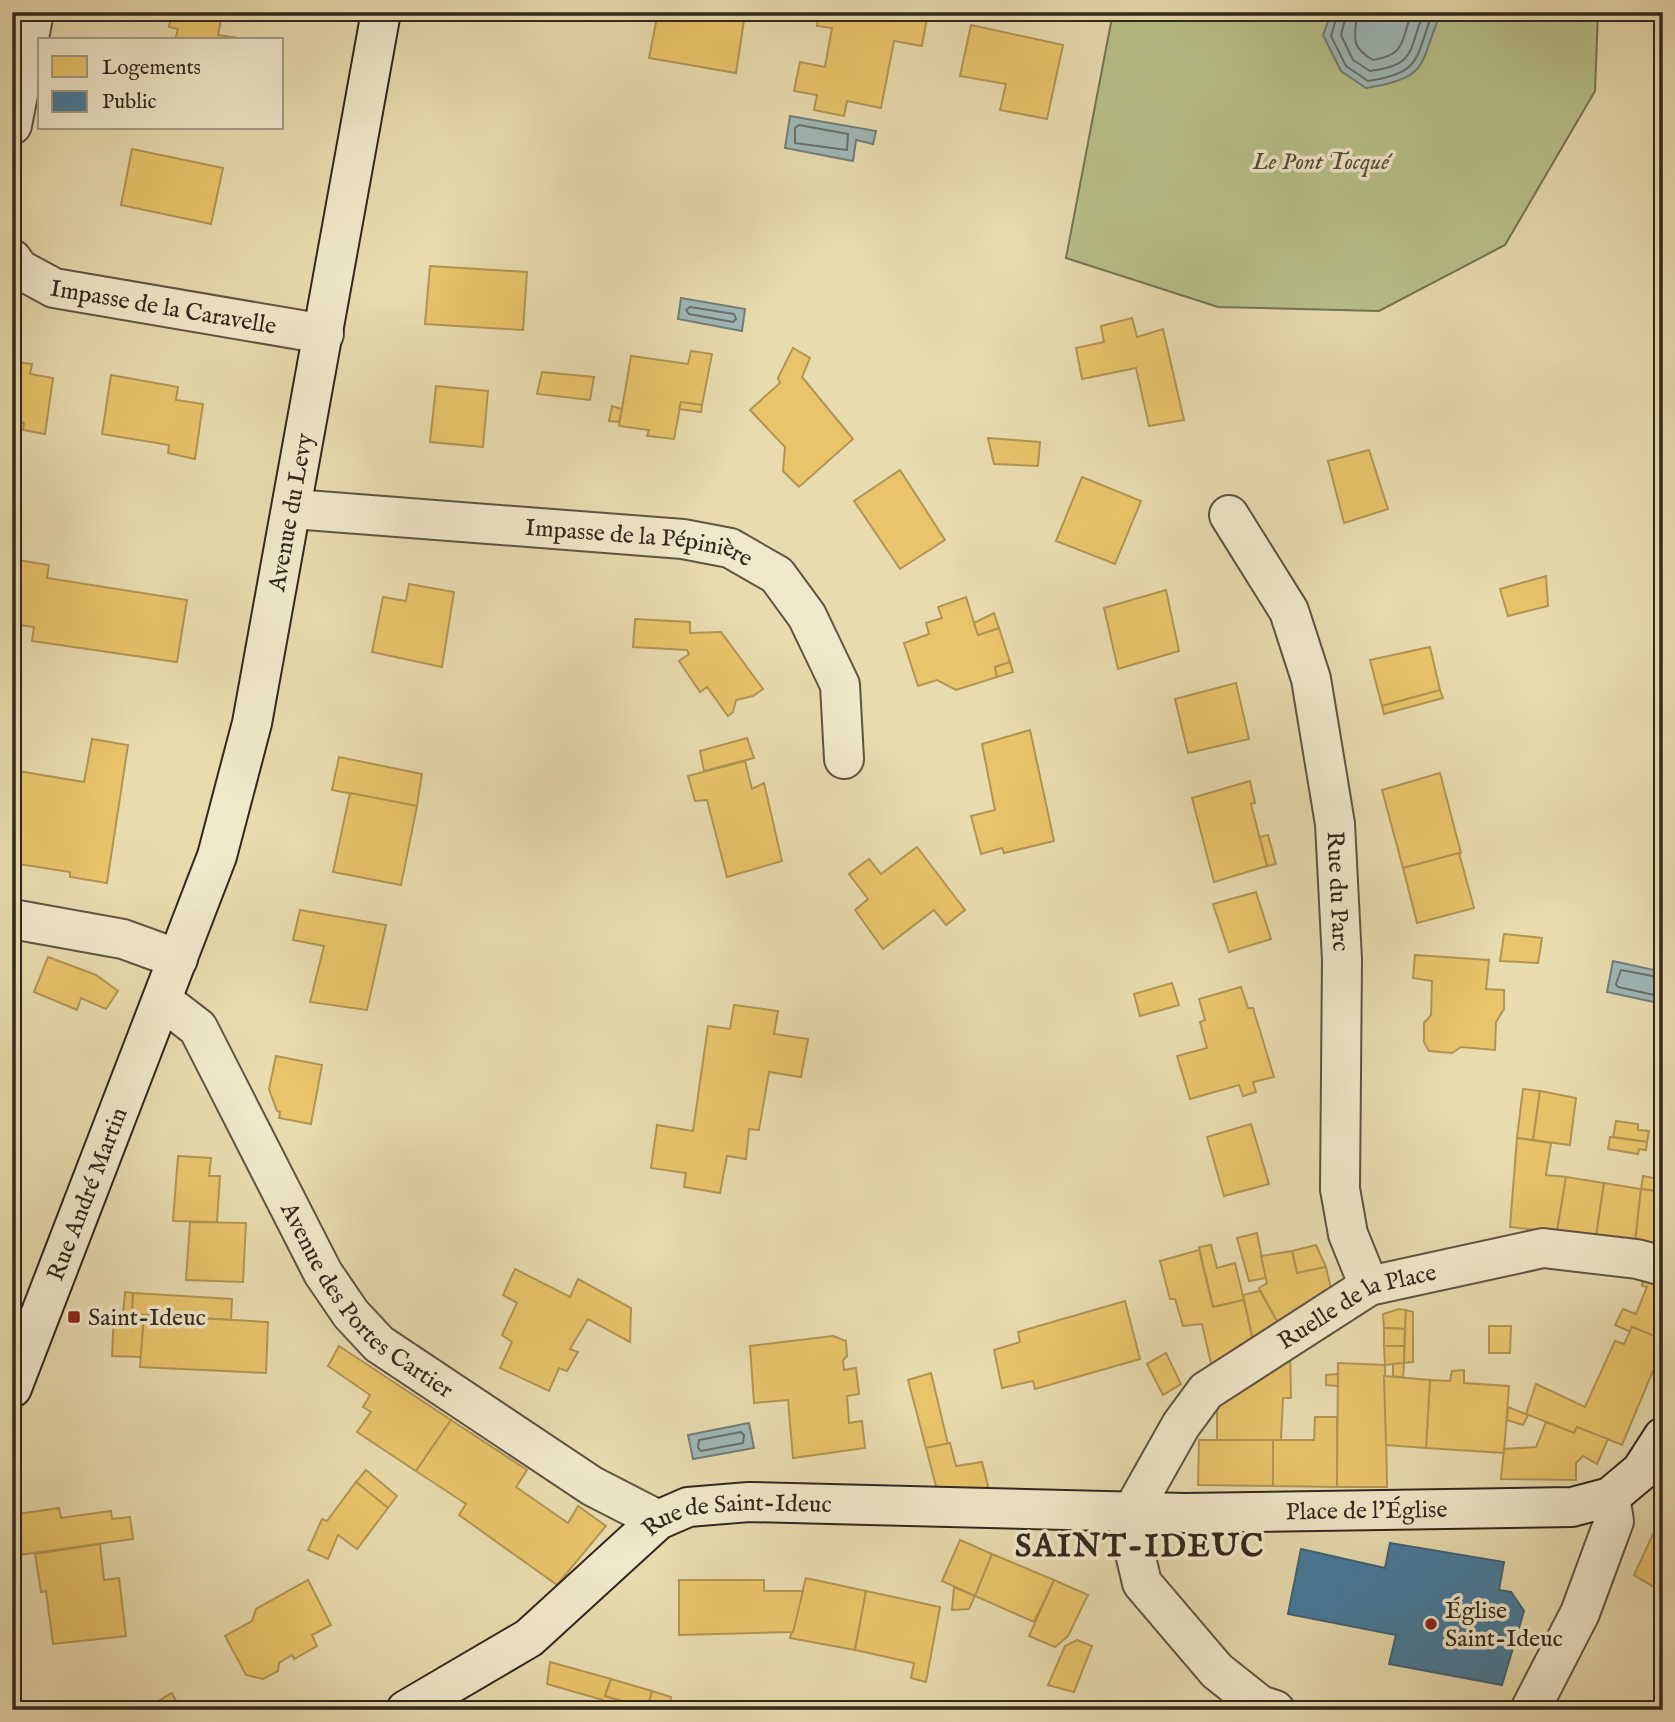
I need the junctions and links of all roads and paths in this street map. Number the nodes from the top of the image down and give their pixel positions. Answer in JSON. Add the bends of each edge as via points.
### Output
{"nodes":[{"id":1,"x":34,"y":12,"type":"edge"},
{"id":2,"x":381,"y":12,"type":"edge"},
{"id":3,"x":12,"y":125,"type":"edge"},
{"id":4,"x":12,"y":259,"type":"edge"},
{"id":5,"x":324,"y":334,"type":"junction"},
{"id":6,"x":293,"y":509,"type":"junction"},
{"id":7,"x":1229,"y":515,"type":"dead end"},
{"id":8,"x":844,"y":759,"type":"dead end"},
{"id":9,"x":12,"y":919,"type":"edge"},
{"id":10,"x":178,"y":959,"type":"junction"},
{"id":11,"x":163,"y":1001,"type":"junction"},
{"id":12,"x":1663,"y":1266,"type":"edge"},
{"id":13,"x":1369,"y":1286,"type":"junction"},
{"id":14,"x":12,"y":1388,"type":"edge"},
{"id":15,"x":1663,"y":1437,"type":"edge"},
{"id":16,"x":1609,"y":1497,"type":"junction"},
{"id":17,"x":1132,"y":1512,"type":"junction"},
{"id":18,"x":657,"y":1520,"type":"junction"},
{"id":19,"x":406,"y":1710,"type":"edge"},
{"id":20,"x":1275,"y":1710,"type":"edge"},
{"id":21,"x":1530,"y":1710,"type":"edge"}],
"edges":[{"from":1,"to":3,"type":"street"},
{"from":2,"to":5,"type":"street","name":"Avenue du Levy"},
{"from":4,"to":5,"type":"street","name":"Impasse de la Caravelle","via":[[19,269],[54,288]]},
{"from":5,"to":6,"type":"street","name":"Avenue du Levy"},
{"from":6,"to":8,"type":"street","name":"Impasse de la Pépinière","via":[[683,539],[730,548],[777,575],[807,616],[840,685]]},
{"from":6,"to":10,"type":"street","name":"Avenue du Levy","via":[[253,723],[217,856]]},
{"from":7,"to":13,"type":"street","name":"Rue du Parc","via":[[1289,611],[1311,679],[1335,824],[1342,960],[1340,1189],[1348,1234]]},
{"from":9,"to":10,"type":"street","via":[[123,939]]},
{"from":10,"to":11,"type":"street","name":"Avenue du Levy"},
{"from":11,"to":14,"type":"street","name":"Rue André Martin"},
{"from":11,"to":18,"type":"street","name":"Avenue des Portes Cartier","via":[[198,1028],[323,1273],[379,1344],[592,1486]]},
{"from":12,"to":13,"type":"street","name":"Ruelle de la Place","via":[[1543,1248]]},
{"from":13,"to":17,"type":"street","name":"Ruelle de la Place","via":[[1206,1391],[1181,1425]]},
{"from":15,"to":16,"type":"street","name":"Place de l'Église","via":[[1641,1471]]},
{"from":16,"to":17,"type":"street","name":"Place de l'Église","via":[[1572,1507],[1506,1510]]},
{"from":16,"to":21,"type":"street","via":[[1614,1521],[1580,1614]]},
{"from":17,"to":18,"type":"street","name":"Rue de Saint-Ideuc","via":[[748,1502],[688,1507]]},
{"from":17,"to":20,"type":"street","via":[[1130,1532],[1142,1583],[1217,1671],[1260,1705]]},
{"from":18,"to":19,"type":"street","name":"Rue de Saint-Ideuc","via":[[529,1638]]}]}
